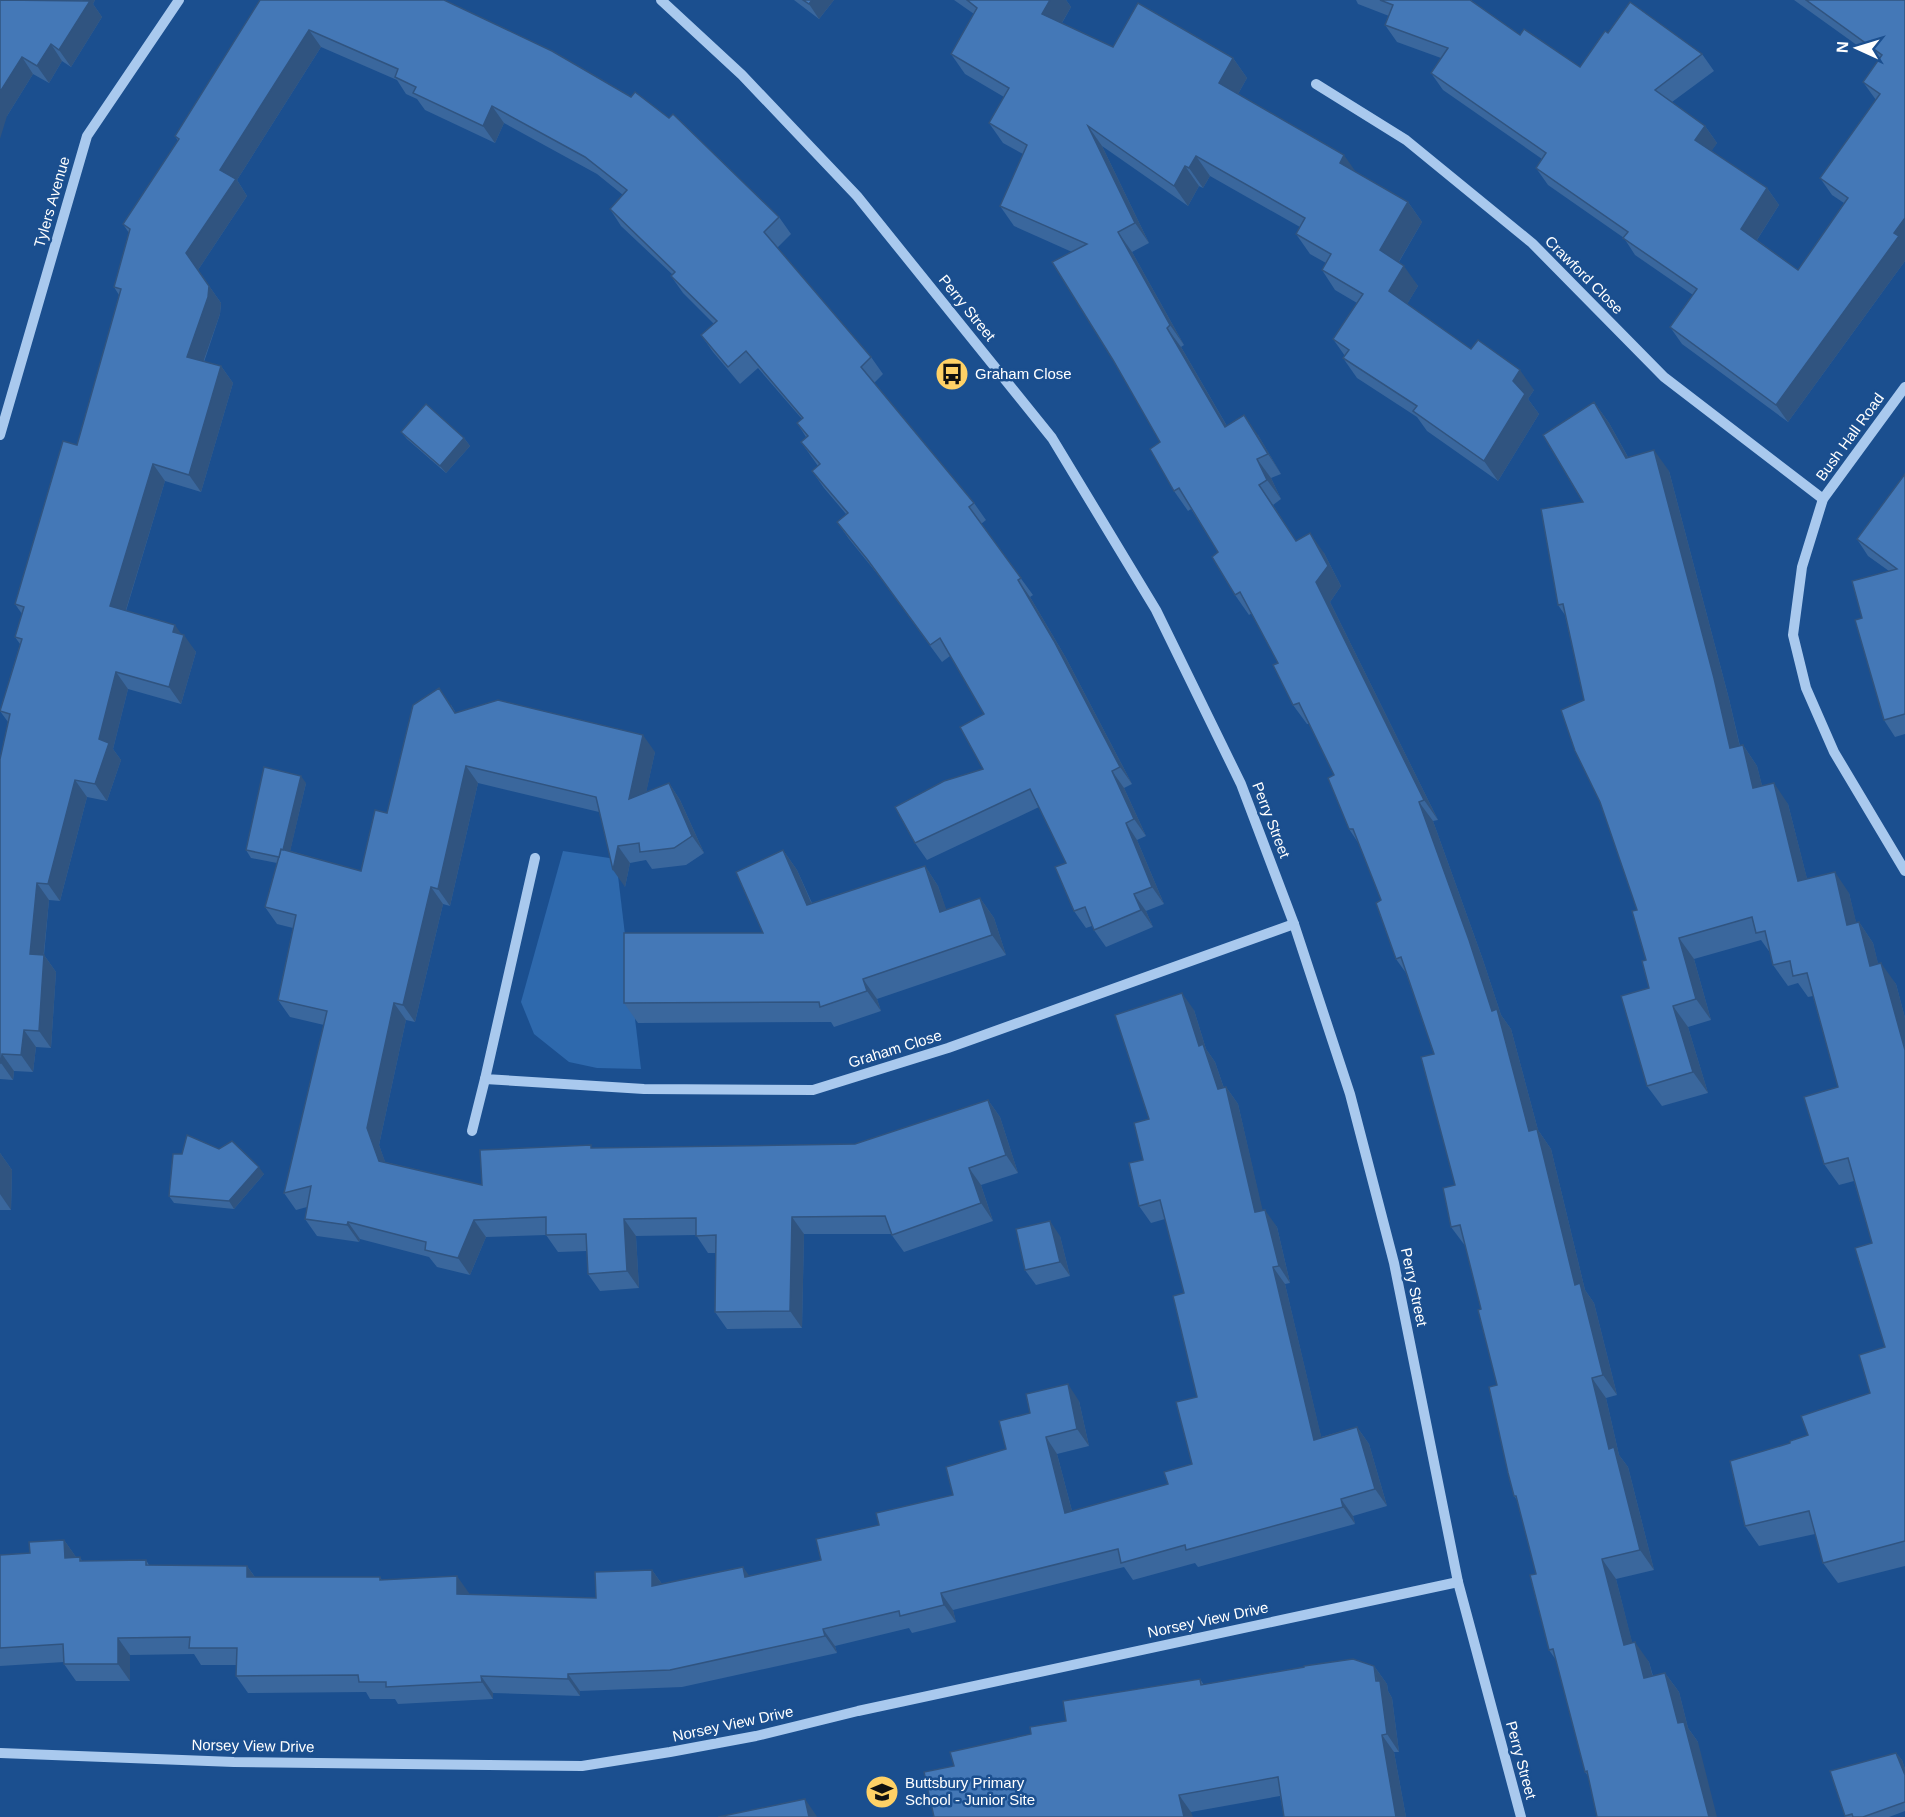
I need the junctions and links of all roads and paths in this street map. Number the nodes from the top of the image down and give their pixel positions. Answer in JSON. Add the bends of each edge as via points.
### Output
{"nodes":[{"id":1,"x":178,"y":0,"type":"edge"},
{"id":2,"x":661,"y":0,"type":"edge"},
{"id":3,"x":1316,"y":84,"type":"dead end"},
{"id":4,"x":1905,"y":387,"type":"edge"},
{"id":5,"x":0,"y":435,"type":"edge"},
{"id":6,"x":1823,"y":499,"type":"junction"},
{"id":7,"x":535,"y":858,"type":"dead end"},
{"id":8,"x":1905,"y":871,"type":"edge"},
{"id":9,"x":1294,"y":924,"type":"junction"},
{"id":10,"x":485,"y":1079,"type":"junction"},
{"id":11,"x":472,"y":1131,"type":"dead end"},
{"id":12,"x":1458,"y":1581,"type":"junction"},
{"id":13,"x":0,"y":1753,"type":"edge"},
{"id":14,"x":1521,"y":1817,"type":"edge"}],
"edges":[{"from":1,"to":5,"type":"street","name":"Tylers Avenue","via":[[87,135]]},
{"from":2,"to":9,"type":"street","name":"Perry Street","via":[[742,75],[857,196],[1052,438],[1161,620],[1241,784]]},
{"from":3,"to":6,"type":"street","name":"Crawford Close","via":[[1406,140],[1514,228],[1664,377]]},
{"from":4,"to":6,"type":"street","name":"Bush Hall Road"},
{"from":6,"to":8,"type":"street","name":"Bush Hall Road","via":[[1802,567],[1793,635],[1806,688],[1834,752]]},
{"from":7,"to":10,"type":"street"},
{"from":9,"to":10,"type":"street","name":"Graham Close","via":[[948,1048],[813,1090],[644,1089]]},
{"from":9,"to":12,"type":"street","name":"Perry Street","via":[[1350,1094],[1394,1263]]},
{"from":10,"to":11,"type":"street"},
{"from":12,"to":13,"type":"street","name":"Norsey View Drive","via":[[756,1736],[582,1766],[234,1762]]},
{"from":12,"to":14,"type":"street","name":"Perry Street"}]}
